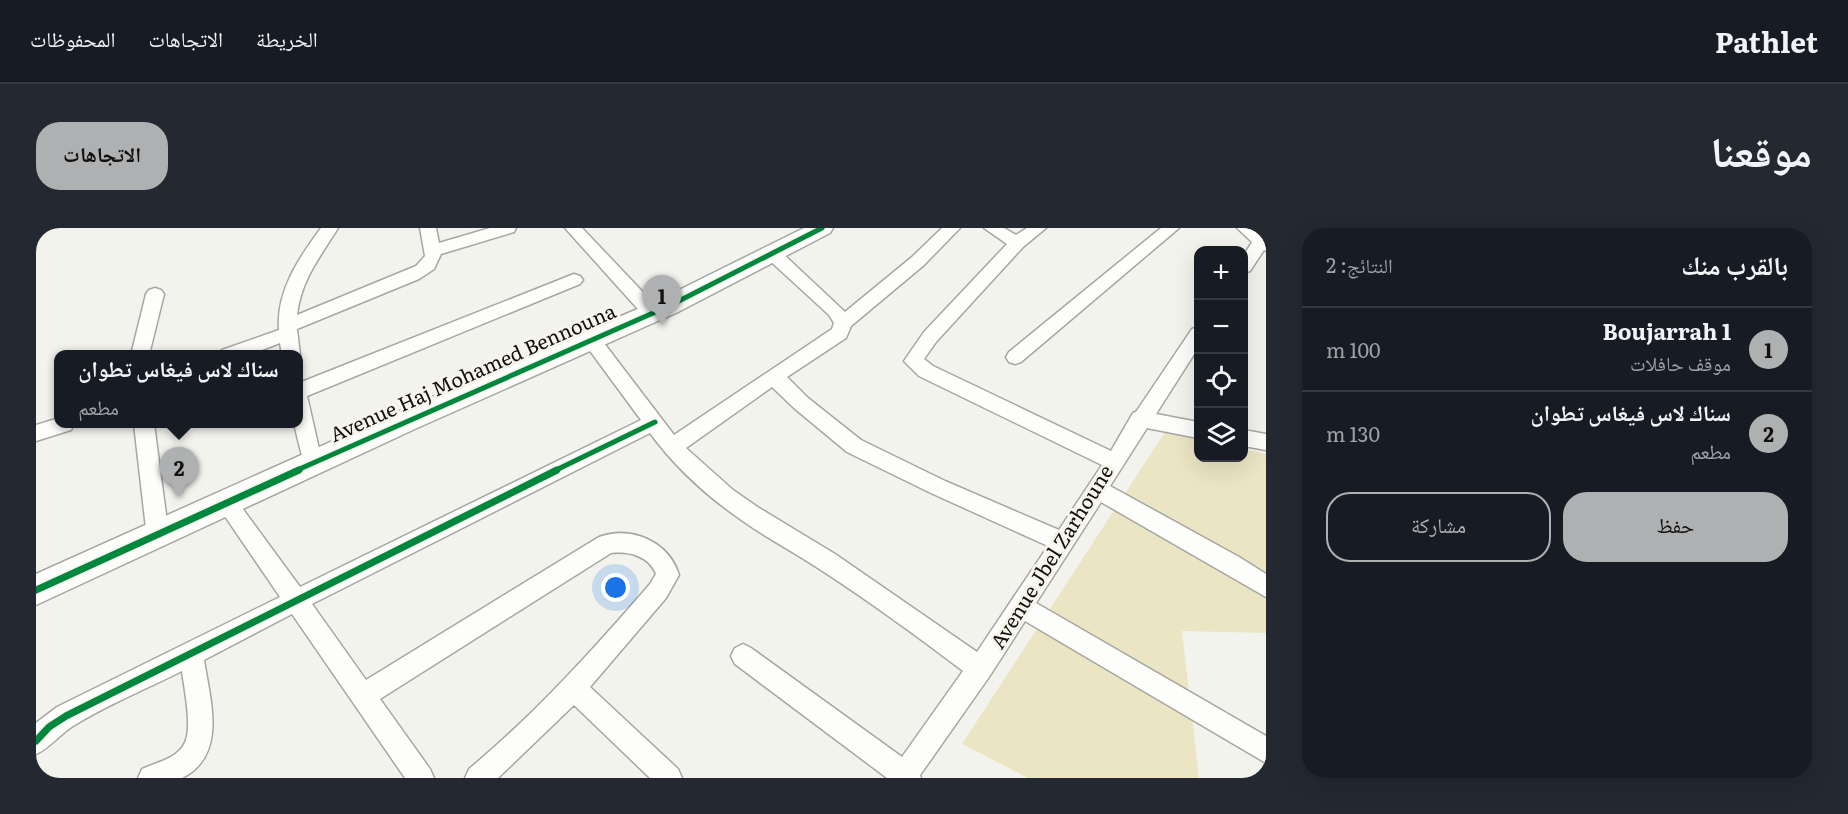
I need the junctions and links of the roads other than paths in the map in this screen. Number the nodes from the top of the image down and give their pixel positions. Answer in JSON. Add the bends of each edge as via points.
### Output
{"nodes":[{"id":1,"x":330,"y":228,"type":"edge"},
{"id":2,"x":428,"y":228,"type":"edge"},
{"id":3,"x":507,"y":228,"type":"edge"},
{"id":4,"x":573,"y":228,"type":"edge"},
{"id":5,"x":822,"y":228,"type":"edge"},
{"id":6,"x":952,"y":228,"type":"edge"},
{"id":7,"x":992,"y":228,"type":"edge"},
{"id":8,"x":1038,"y":228,"type":"edge"},
{"id":9,"x":1170,"y":228,"type":"edge"},
{"id":10,"x":1245,"y":228,"type":"edge"},
{"id":11,"x":1017,"y":243,"type":"junction"},
{"id":12,"x":1264,"y":243,"type":"edge"},
{"id":13,"x":432,"y":251,"type":"junction"},
{"id":14,"x":774,"y":255,"type":"junction"},
{"id":15,"x":1248,"y":262,"type":"edge"},
{"id":16,"x":574,"y":280,"type":"dead end"},
{"id":17,"x":155,"y":294,"type":"dead end"},
{"id":18,"x":651,"y":312,"type":"junction"},
{"id":19,"x":843,"y":323,"type":"junction"},
{"id":20,"x":286,"y":330,"type":"junction"},
{"id":21,"x":591,"y":339,"type":"junction"},
{"id":22,"x":1194,"y":340,"type":"edge"},
{"id":23,"x":141,"y":350,"type":"edge"},
{"id":24,"x":238,"y":350,"type":"edge"},
{"id":25,"x":290,"y":350,"type":"edge"},
{"id":26,"x":1015,"y":357,"type":"dead end"},
{"id":27,"x":771,"y":378,"type":"junction"},
{"id":28,"x":303,"y":390,"type":"edge"},
{"id":29,"x":303,"y":418,"type":"edge"},
{"id":30,"x":1140,"y":419,"type":"junction"},
{"id":31,"x":656,"y":422,"type":"junction"},
{"id":32,"x":54,"y":427,"type":"edge"},
{"id":33,"x":145,"y":428,"type":"edge"},
{"id":34,"x":1194,"y":429,"type":"edge"},
{"id":35,"x":36,"y":433,"type":"edge"},
{"id":36,"x":1248,"y":438,"type":"edge"},
{"id":37,"x":1265,"y":440,"type":"edge"},
{"id":38,"x":672,"y":447,"type":"junction"},
{"id":39,"x":1113,"y":461,"type":"junction"},
{"id":40,"x":312,"y":462,"type":"junction"},
{"id":41,"x":1096,"y":489,"type":"junction"},
{"id":42,"x":227,"y":503,"type":"junction"},
{"id":43,"x":158,"y":537,"type":"junction"},
{"id":44,"x":1064,"y":543,"type":"junction"},
{"id":45,"x":1266,"y":587,"type":"edge"},
{"id":46,"x":36,"y":590,"type":"edge"},
{"id":47,"x":295,"y":603,"type":"junction"},
{"id":48,"x":1022,"y":607,"type":"junction"},
{"id":49,"x":191,"y":654,"type":"junction"},
{"id":50,"x":743,"y":656,"type":"dead end"},
{"id":51,"x":981,"y":669,"type":"junction"},
{"id":52,"x":574,"y":689,"type":"junction"},
{"id":53,"x":362,"y":696,"type":"junction"},
{"id":54,"x":36,"y":741,"type":"edge"},
{"id":55,"x":1266,"y":750,"type":"edge"},
{"id":56,"x":905,"y":777,"type":"edge"},
{"id":57,"x":151,"y":778,"type":"edge"},
{"id":58,"x":421,"y":778,"type":"edge"},
{"id":59,"x":478,"y":778,"type":"edge"},
{"id":60,"x":669,"y":778,"type":"edge"}],
"edges":[{"from":1,"to":20,"type":"street","via":[[297,275]]},
{"from":2,"to":13,"type":"street"},
{"from":3,"to":13,"type":"street"},
{"from":4,"to":18,"type":"street"},
{"from":5,"to":14,"type":"street","name":"Avenue Haj Mohamed Bennouna"},
{"from":6,"to":19,"type":"street"},
{"from":7,"to":11,"type":"street"},
{"from":8,"to":11,"type":"street"},
{"from":9,"to":26,"type":"street"},
{"from":10,"to":12,"type":"street"},
{"from":11,"to":39,"type":"street","via":[[930,337],[913,361],[926,371]]},
{"from":12,"to":15,"type":"street"},
{"from":13,"to":20,"type":"street","via":[[431,264],[413,275]]},
{"from":14,"to":18,"type":"street","name":"Avenue Haj Mohamed Bennouna"},
{"from":14,"to":19,"type":"street"},
{"from":16,"to":28,"type":"street"},
{"from":17,"to":23,"type":"street"},
{"from":18,"to":21,"type":"street","name":"Avenue Haj Mohamed Bennouna"},
{"from":19,"to":27,"type":"street","via":[[840,333]]},
{"from":20,"to":24,"type":"street"},
{"from":20,"to":25,"type":"street"},
{"from":21,"to":31,"type":"street"},
{"from":21,"to":40,"type":"street","name":"Avenue Haj Mohamed Bennouna"},
{"from":22,"to":30,"type":"street","name":"Avenue Jbel Zarhoune"},
{"from":27,"to":38,"type":"street"},
{"from":27,"to":44,"type":"street","via":[[782,383],[801,404],[854,446]]},
{"from":29,"to":40,"type":"street"},
{"from":30,"to":34,"type":"street"},
{"from":30,"to":39,"type":"street","name":"Avenue Jbel Zarhoune"},
{"from":31,"to":38,"type":"street"},
{"from":31,"to":47,"type":"street","via":[[482,505]]},
{"from":32,"to":35,"type":"street"},
{"from":33,"to":43,"type":"street"},
{"from":36,"to":37,"type":"street"},
{"from":38,"to":51,"type":"street","via":[[751,515],[828,561]]},
{"from":39,"to":41,"type":"street","name":"Avenue Jbel Zarhoune"},
{"from":40,"to":42,"type":"street","name":"Avenue Haj Mohamed Bennouna"},
{"from":41,"to":44,"type":"street","name":"Avenue Jbel Zarhoune"},
{"from":41,"to":45,"type":"street"},
{"from":42,"to":43,"type":"street","name":"Avenue Haj Mohamed Bennouna"},
{"from":42,"to":47,"type":"street"},
{"from":43,"to":46,"type":"street","name":"Avenue Haj Mohamed Bennouna"},
{"from":44,"to":48,"type":"street","name":"Avenue Jbel Zarhoune"},
{"from":47,"to":49,"type":"street"},
{"from":47,"to":53,"type":"street"},
{"from":48,"to":51,"type":"street","name":"Avenue Jbel Zarhoune"},
{"from":48,"to":55,"type":"street"},
{"from":49,"to":54,"type":"street","via":[[56,721]]},
{"from":49,"to":57,"type":"street","via":[[200,744],[184,763]]},
{"from":50,"to":56,"type":"street"},
{"from":51,"to":56,"type":"street","name":"Avenue Jbel Zarhoune"},
{"from":52,"to":53,"type":"street","via":[[667,579],[666,566],[640,546],[622,541],[606,544]]},
{"from":52,"to":59,"type":"street","via":[[512,751]]},
{"from":52,"to":60,"type":"street"},
{"from":53,"to":58,"type":"street"}]}
